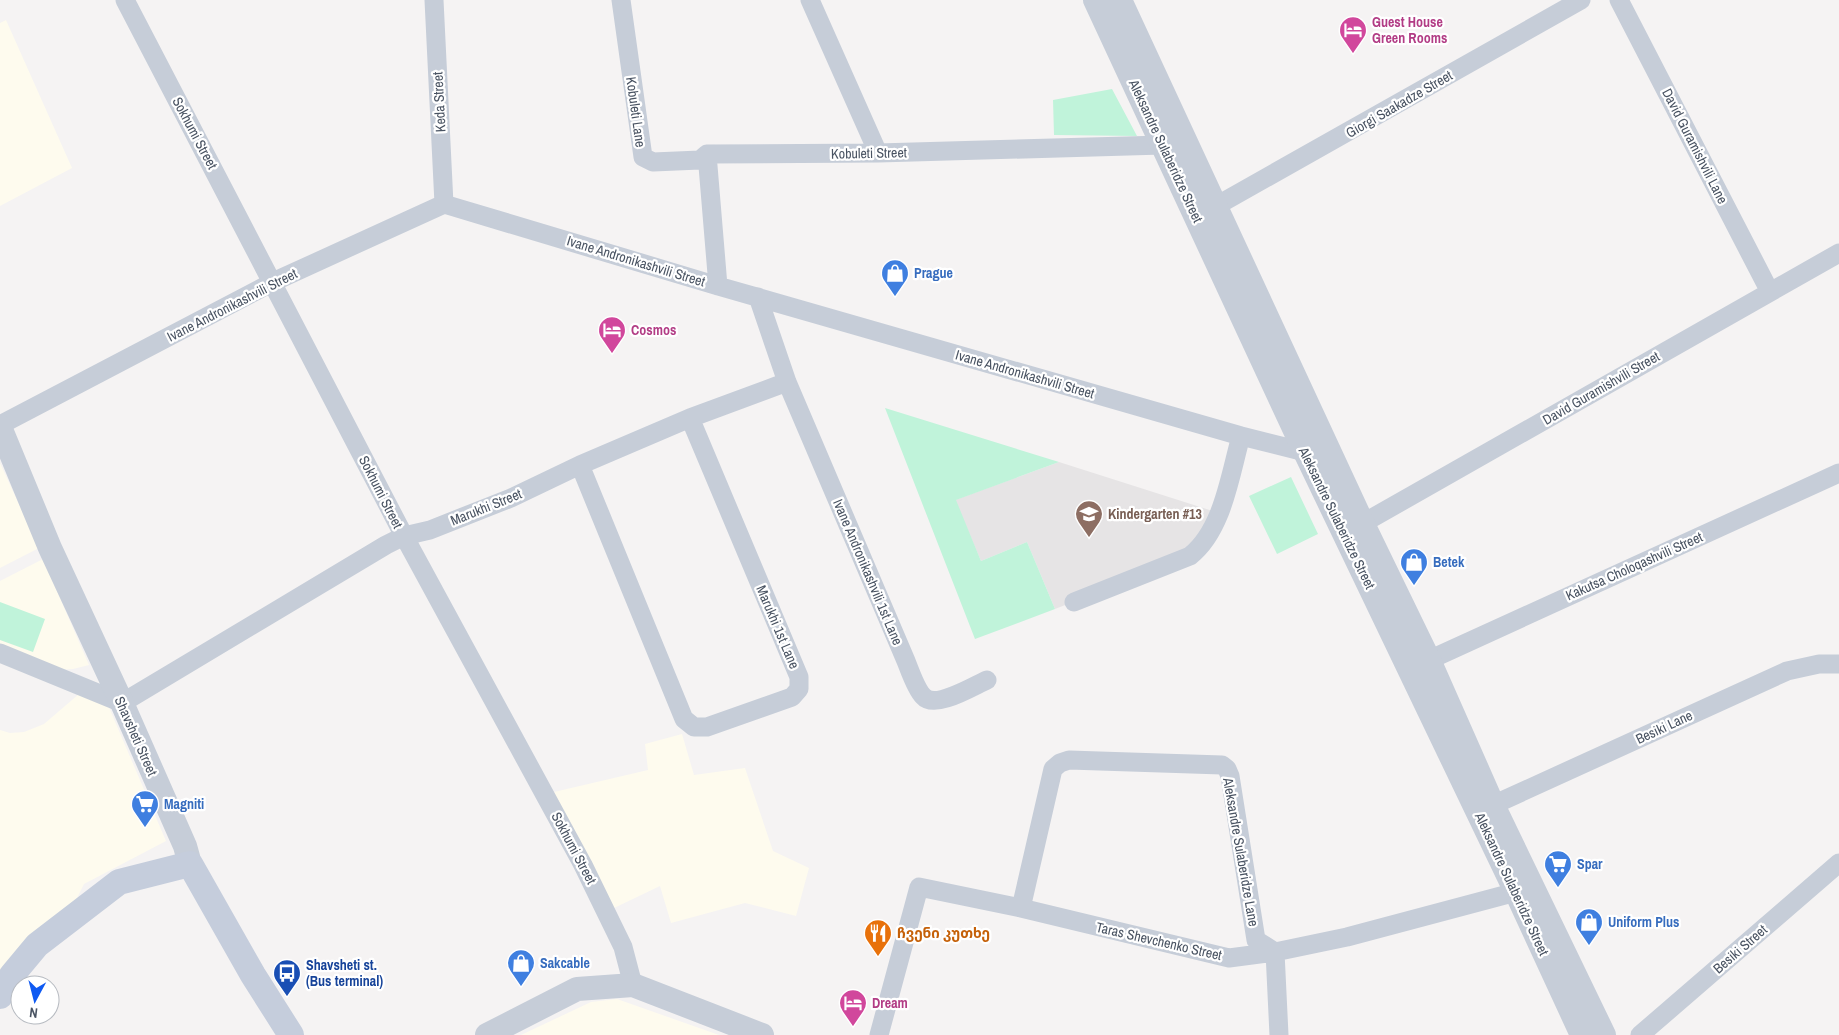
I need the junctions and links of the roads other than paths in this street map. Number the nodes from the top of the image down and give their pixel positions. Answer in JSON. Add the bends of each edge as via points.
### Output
{"nodes":[{"id":1,"x":125,"y":0,"type":"edge"},
{"id":2,"x":434,"y":0,"type":"edge"},
{"id":3,"x":621,"y":0,"type":"edge"},
{"id":4,"x":810,"y":0,"type":"edge"},
{"id":5,"x":1095,"y":0,"type":"edge"},
{"id":6,"x":1120,"y":0,"type":"edge"},
{"id":7,"x":1581,"y":0,"type":"edge"},
{"id":8,"x":1619,"y":0,"type":"edge"},
{"id":9,"x":1163,"y":145,"type":"junction"},
{"id":10,"x":878,"y":153,"type":"junction"},
{"id":11,"x":707,"y":154,"type":"junction"},
{"id":12,"x":444,"y":204,"type":"junction"},
{"id":13,"x":1216,"y":206,"type":"junction"},
{"id":14,"x":1839,"y":253,"type":"edge"},
{"id":15,"x":273,"y":282,"type":"junction"},
{"id":16,"x":718,"y":286,"type":"junction"},
{"id":17,"x":1770,"y":292,"type":"junction"},
{"id":18,"x":758,"y":297,"type":"junction"},
{"id":19,"x":787,"y":382,"type":"junction"},
{"id":20,"x":690,"y":418,"type":"junction"},
{"id":21,"x":0,"y":426,"type":"edge"},
{"id":22,"x":1241,"y":436,"type":"junction"},
{"id":23,"x":1305,"y":452,"type":"junction"},
{"id":24,"x":580,"y":465,"type":"junction"},
{"id":25,"x":1839,"y":473,"type":"edge"},
{"id":26,"x":1354,"y":528,"type":"junction"},
{"id":27,"x":404,"y":536,"type":"junction"},
{"id":28,"x":1074,"y":602,"type":"dead end"},
{"id":29,"x":0,"y":653,"type":"edge"},
{"id":30,"x":1428,"y":660,"type":"junction"},
{"id":31,"x":1839,"y":664,"type":"edge"},
{"id":32,"x":987,"y":680,"type":"dead end"},
{"id":33,"x":122,"y":703,"type":"junction"},
{"id":34,"x":1493,"y":805,"type":"junction"},
{"id":35,"x":1839,"y":863,"type":"edge"},
{"id":36,"x":190,"y":864,"type":"junction"},
{"id":37,"x":1516,"y":892,"type":"junction"},
{"id":38,"x":1021,"y":908,"type":"junction"},
{"id":39,"x":1275,"y":952,"type":"junction"},
{"id":40,"x":633,"y":985,"type":"junction"},
{"id":41,"x":0,"y":996,"type":"edge"},
{"id":42,"x":291,"y":1035,"type":"edge"},
{"id":43,"x":487,"y":1035,"type":"edge"},
{"id":44,"x":762,"y":1035,"type":"edge"},
{"id":45,"x":879,"y":1035,"type":"edge"},
{"id":46,"x":1279,"y":1035,"type":"edge"},
{"id":47,"x":1582,"y":1035,"type":"edge"},
{"id":48,"x":1604,"y":1035,"type":"edge"},
{"id":49,"x":1640,"y":1035,"type":"edge"}],
"edges":[{"from":1,"to":15,"type":"street","name":"Sokhumi Street"},
{"from":2,"to":12,"type":"street","name":"Keda Street"},
{"from":3,"to":11,"type":"street","name":"Kobuleti Lane","via":[[643,157],[652,162],[700,160]]},
{"from":4,"to":10,"type":"street"},
{"from":5,"to":9,"type":"street","name":"Aleksandre Sulaberidze Street"},
{"from":6,"to":13,"type":"street","name":"Aleksandre Sulaberidze Street"},
{"from":7,"to":13,"type":"street","name":"Giorgi Saakadze Street"},
{"from":8,"to":17,"type":"street","name":"David Guramishvili Lane"},
{"from":9,"to":10,"type":"street","name":"Kobuleti Street"},
{"from":9,"to":23,"type":"street","name":"Aleksandre Sulaberidze Street"},
{"from":10,"to":11,"type":"street","name":"Kobuleti Street"},
{"from":11,"to":16,"type":"street"},
{"from":12,"to":15,"type":"street","name":"Ivane Andronikashvili Street"},
{"from":12,"to":16,"type":"street","name":"Ivane Andronikashvili Street"},
{"from":13,"to":26,"type":"street","name":"Aleksandre Sulaberidze Street"},
{"from":14,"to":17,"type":"street","name":"David Guramishvili Street"},
{"from":15,"to":21,"type":"street","name":"Ivane Andronikashvili Street"},
{"from":15,"to":27,"type":"street","name":"Sokhumi Street"},
{"from":16,"to":18,"type":"street","name":"Ivane Andronikashvili Street"},
{"from":17,"to":26,"type":"street","name":"David Guramishvili Street"},
{"from":18,"to":19,"type":"street"},
{"from":18,"to":22,"type":"street","name":"Ivane Andronikashvili Street"},
{"from":19,"to":20,"type":"street","name":"Marukhi Street"},
{"from":19,"to":32,"type":"street","name":"Ivane Andronikashvili 1st Lane","via":[[923,696],[931,701],[941,701]]},
{"from":20,"to":24,"type":"street","name":"Marukhi Street"},
{"from":20,"to":24,"type":"street","name":"Marukhi 1st Lane","via":[[799,677],[799,690],[792,697],[707,727],[694,727],[684,718]]},
{"from":21,"to":33,"type":"street","name":"Shavsheti Street","via":[[50,548]]},
{"from":22,"to":23,"type":"street","name":"Ivane Andronikashvili Street"},
{"from":22,"to":28,"type":"street","via":[[1220,512],[1200,547],[1190,556]]},
{"from":23,"to":26,"type":"street","name":"Aleksandre Sulaberidze Street"},
{"from":24,"to":27,"type":"street","name":"Marukhi Street","via":[[511,498],[430,530]]},
{"from":25,"to":30,"type":"street","name":"Kakutsa Choloqashvili Street"},
{"from":26,"to":30,"type":"street","name":"Aleksandre Sulaberidze Street"},
{"from":26,"to":37,"type":"street","name":"Aleksandre Sulaberidze Street"},
{"from":27,"to":33,"type":"street","name":"Marukhi Street"},
{"from":27,"to":40,"type":"street","name":"Sokhumi Street","via":[[583,865],[623,947]]},
{"from":29,"to":33,"type":"street"},
{"from":30,"to":34,"type":"street","name":"Aleksandre Sulaberidze Street"},
{"from":31,"to":34,"type":"street","name":"Besiki Lane","via":[[1788,670]]},
{"from":33,"to":36,"type":"street","name":"Shavsheti Street"},
{"from":34,"to":48,"type":"street","name":"Aleksandre Sulaberidze Street"},
{"from":35,"to":49,"type":"street","name":"Besiki Street"},
{"from":36,"to":41,"type":"main road","via":[[119,882],[37,945],[12,975]]},
{"from":36,"to":42,"type":"main road","name":"Shavsheti Street"},
{"from":37,"to":39,"type":"street","name":"Taras Shevchenko Street","via":[[1347,937]]},
{"from":37,"to":47,"type":"street","name":"Aleksandre Sulaberidze Street"},
{"from":38,"to":39,"type":"street","name":"Taras Shevchenko Street","via":[[1229,958]]},
{"from":38,"to":39,"type":"street","name":"Aleksandre Sulaberidze Lane","via":[[1053,769],[1060,763],[1069,760],[1222,765],[1230,776],[1256,940]]},
{"from":38,"to":45,"type":"street","name":"Taras Shevchenko Street","via":[[919,887]]},
{"from":39,"to":46,"type":"street"},
{"from":40,"to":43,"type":"street","via":[[577,989]]},
{"from":40,"to":44,"type":"street"}]}
